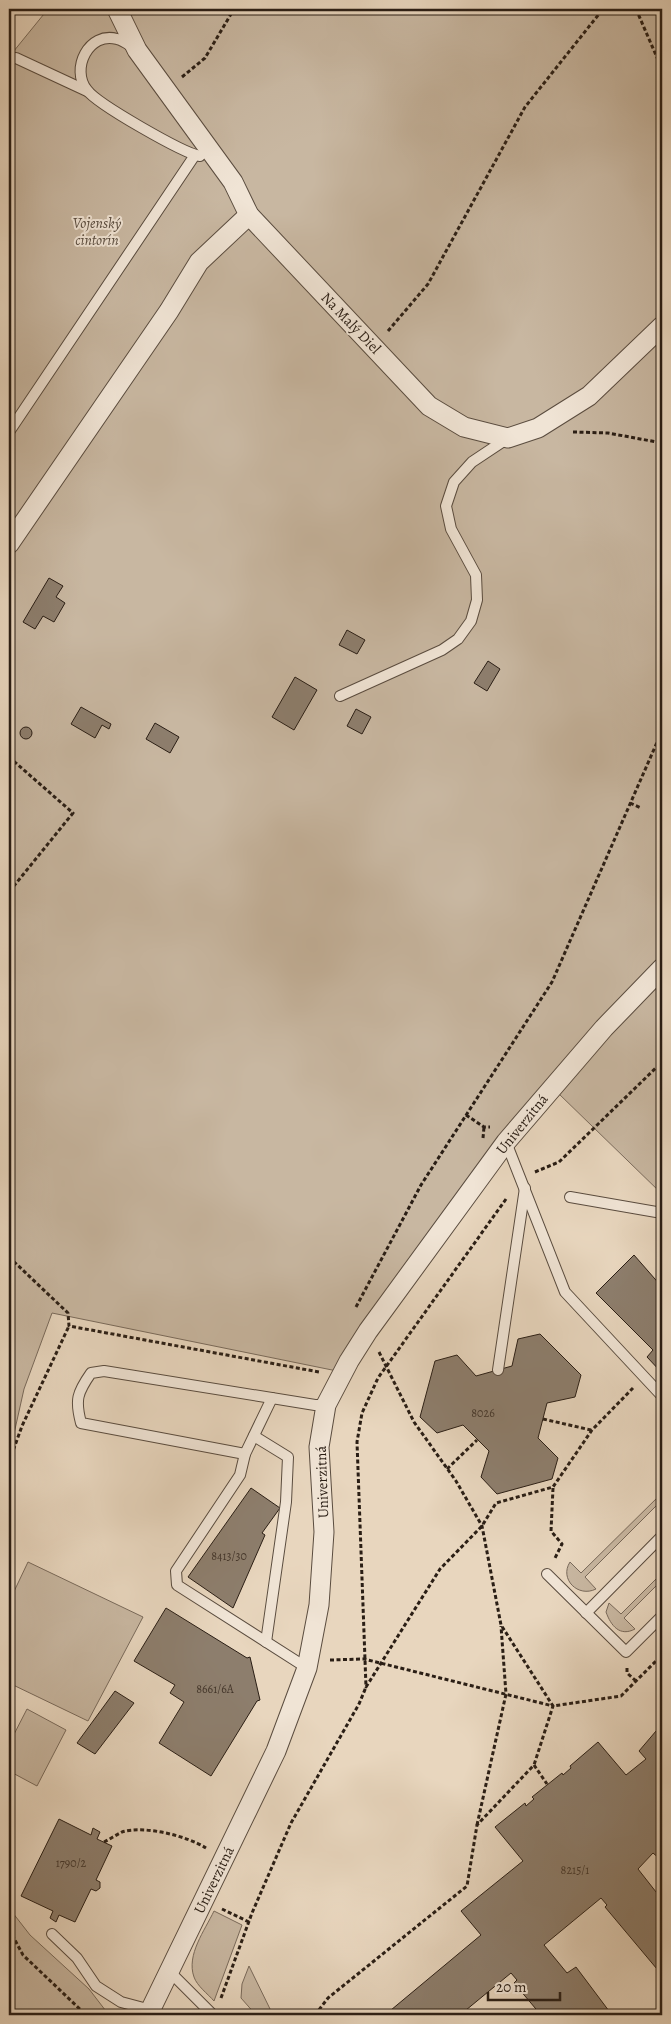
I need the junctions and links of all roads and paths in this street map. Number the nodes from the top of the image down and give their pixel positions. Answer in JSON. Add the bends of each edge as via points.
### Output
{"nodes":[{"id":1,"x":117,"y":9,"type":"edge"},
{"id":2,"x":234,"y":9,"type":"edge"},
{"id":3,"x":603,"y":9,"type":"edge"},
{"id":4,"x":636,"y":9,"type":"edge"},
{"id":5,"x":137,"y":50,"type":"junction"},
{"id":6,"x":16,"y":58,"type":"dead end"},
{"id":7,"x":662,"y":69,"type":"edge"},
{"id":8,"x":166,"y":90,"type":"junction"},
{"id":9,"x":87,"y":91,"type":"junction"},
{"id":10,"x":195,"y":155,"type":"junction"},
{"id":11,"x":217,"y":159,"type":"junction"},
{"id":12,"x":249,"y":215,"type":"junction"},
{"id":13,"x":662,"y":326,"type":"edge"},
{"id":14,"x":375,"y":346,"type":"junction"},
{"id":15,"x":538,"y":428,"type":"junction"},
{"id":16,"x":9,"y":432,"type":"edge"},
{"id":17,"x":508,"y":438,"type":"junction"},
{"id":18,"x":662,"y":443,"type":"edge"},
{"id":19,"x":9,"y":544,"type":"edge"},
{"id":20,"x":340,"y":696,"type":"dead end"},
{"id":21,"x":662,"y":731,"type":"edge"},
{"id":22,"x":9,"y":757,"type":"edge"},
{"id":23,"x":630,"y":803,"type":"junction"},
{"id":24,"x":641,"y":808,"type":"dead end"},
{"id":25,"x":9,"y":892,"type":"edge"},
{"id":26,"x":662,"y":968,"type":"edge"},
{"id":27,"x":662,"y":1062,"type":"edge"},
{"id":28,"x":506,"y":1142,"type":"junction"},
{"id":29,"x":523,"y":1183,"type":"junction"},
{"id":30,"x":570,"y":1197,"type":"dead end"},
{"id":31,"x":662,"y":1213,"type":"edge"},
{"id":32,"x":9,"y":1257,"type":"edge"},
{"id":33,"x":69,"y":1326,"type":"junction"},
{"id":34,"x":368,"y":1331,"type":"junction"},
{"id":35,"x":386,"y":1365,"type":"junction"},
{"id":36,"x":498,"y":1370,"type":"dead end"},
{"id":37,"x":342,"y":1375,"type":"junction"},
{"id":38,"x":662,"y":1396,"type":"edge"},
{"id":39,"x":272,"y":1398,"type":"junction"},
{"id":40,"x":624,"y":1398,"type":"dead end"},
{"id":41,"x":326,"y":1405,"type":"junction"},
{"id":42,"x":543,"y":1419,"type":"dead end"},
{"id":43,"x":592,"y":1430,"type":"junction"},
{"id":44,"x":254,"y":1436,"type":"junction"},
{"id":45,"x":478,"y":1440,"type":"dead end"},
{"id":46,"x":245,"y":1454,"type":"junction"},
{"id":47,"x":9,"y":1462,"type":"edge"},
{"id":48,"x":447,"y":1469,"type":"junction"},
{"id":49,"x":553,"y":1487,"type":"junction"},
{"id":50,"x":482,"y":1526,"type":"junction"},
{"id":51,"x":662,"y":1536,"type":"edge"},
{"id":52,"x":547,"y":1574,"type":"joint"},
{"id":53,"x":586,"y":1613,"type":"junction"},
{"id":54,"x":662,"y":1616,"type":"edge"},
{"id":55,"x":501,"y":1625,"type":"junction"},
{"id":56,"x":266,"y":1642,"type":"junction"},
{"id":57,"x":662,"y":1655,"type":"edge"},
{"id":58,"x":364,"y":1659,"type":"junction"},
{"id":59,"x":308,"y":1664,"type":"junction"},
{"id":60,"x":382,"y":1664,"type":"junction"},
{"id":61,"x":366,"y":1687,"type":"junction"},
{"id":62,"x":506,"y":1694,"type":"junction"},
{"id":63,"x":553,"y":1706,"type":"junction"},
{"id":64,"x":534,"y":1765,"type":"junction"},
{"id":65,"x":547,"y":1784,"type":"dead end"},
{"id":66,"x":477,"y":1825,"type":"junction"},
{"id":67,"x":104,"y":1842,"type":"dead end"},
{"id":68,"x":224,"y":1859,"type":"junction"},
{"id":69,"x":9,"y":1929,"type":"edge"},
{"id":70,"x":52,"y":1934,"type":"dead end"},
{"id":71,"x":169,"y":1971,"type":"junction"},
{"id":72,"x":219,"y":2006,"type":"dead end"},
{"id":73,"x":150,"y":2012,"type":"edge"},
{"id":74,"x":85,"y":2015,"type":"edge"},
{"id":75,"x":213,"y":2015,"type":"edge"},
{"id":76,"x":314,"y":2015,"type":"edge"}],
"edges":[{"from":1,"to":5,"type":"street","name":"Na Malý Diel"},
{"from":2,"to":8,"type":"path","via":[[205,58]]},
{"from":3,"to":14,"type":"path","via":[[525,107],[428,284]]},
{"from":4,"to":7,"type":"path"},
{"from":5,"to":8,"type":"street","name":"Na Malý Diel"},
{"from":5,"to":9,"type":"lane","via":[[117,38],[101,40],[90,46],[80,66],[80,77]]},
{"from":6,"to":9,"type":"lane"},
{"from":8,"to":11,"type":"street","name":"Na Malý Diel"},
{"from":9,"to":10,"type":"lane","via":[[114,110]]},
{"from":10,"to":11,"type":"lane"},
{"from":10,"to":16,"type":"lane"},
{"from":11,"to":12,"type":"street","name":"Na Malý Diel"},
{"from":12,"to":14,"type":"street","name":"Na Malý Diel"},
{"from":12,"to":19,"type":"street","via":[[199,262]]},
{"from":13,"to":15,"type":"street","via":[[589,396]]},
{"from":14,"to":17,"type":"street","name":"Na Malý Diel","via":[[429,406],[464,428]]},
{"from":15,"to":17,"type":"street"},
{"from":15,"to":18,"type":"path","via":[[608,433]]},
{"from":17,"to":20,"type":"lane","via":[[472,462],[454,482],[446,506],[451,529],[476,575],[477,600],[471,621],[458,639],[442,650]]},
{"from":21,"to":23,"type":"path"},
{"from":22,"to":25,"type":"path","via":[[74,813]]},
{"from":23,"to":24,"type":"path"},
{"from":23,"to":34,"type":"path","via":[[552,982],[421,1185],[357,1306]]},
{"from":26,"to":28,"type":"street","name":"Univerzitná"},
{"from":27,"to":29,"type":"path","via":[[559,1162]]},
{"from":28,"to":29,"type":"lane"},
{"from":28,"to":34,"type":"street","name":"Univerzitná"},
{"from":29,"to":35,"type":"path"},
{"from":29,"to":36,"type":"lane"},
{"from":29,"to":38,"type":"lane","via":[[565,1292]]},
{"from":30,"to":31,"type":"lane"},
{"from":32,"to":33,"type":"path","via":[[68,1313]]},
{"from":33,"to":37,"type":"path"},
{"from":33,"to":47,"type":"path","via":[[22,1426]]},
{"from":34,"to":35,"type":"path"},
{"from":34,"to":37,"type":"street","name":"Univerzitná"},
{"from":35,"to":48,"type":"path","via":[[414,1422]]},
{"from":35,"to":58,"type":"path","via":[[362,1413],[357,1442]]},
{"from":37,"to":41,"type":"street","name":"Univerzitná"},
{"from":39,"to":41,"type":"lane"},
{"from":39,"to":44,"type":"lane"},
{"from":39,"to":46,"type":"lane","via":[[104,1371],[91,1373],[80,1387],[76,1404],[81,1423]]},
{"from":40,"to":43,"type":"path"},
{"from":41,"to":59,"type":"street","name":"Univerzitná","via":[[319,1448],[324,1532],[319,1605]]},
{"from":42,"to":43,"type":"path"},
{"from":43,"to":49,"type":"path"},
{"from":44,"to":46,"type":"lane"},
{"from":44,"to":56,"type":"lane","via":[[288,1457],[286,1502]]},
{"from":45,"to":48,"type":"path"},
{"from":46,"to":56,"type":"lane","via":[[240,1475],[176,1572],[177,1586]]},
{"from":48,"to":50,"type":"path"},
{"from":49,"to":50,"type":"path","via":[[496,1503]]},
{"from":49,"to":52,"type":"path","via":[[551,1532],[562,1544]]},
{"from":50,"to":55,"type":"path"},
{"from":50,"to":60,"type":"path","via":[[440,1569]]},
{"from":51,"to":53,"type":"lane"},
{"from":52,"to":53,"type":"lane"},
{"from":53,"to":54,"type":"lane","via":[[626,1652]]},
{"from":55,"to":62,"type":"path"},
{"from":55,"to":63,"type":"path"},
{"from":56,"to":59,"type":"lane"},
{"from":57,"to":63,"type":"path","via":[[621,1696]]},
{"from":58,"to":59,"type":"path"},
{"from":58,"to":60,"type":"path"},
{"from":58,"to":61,"type":"path"},
{"from":59,"to":68,"type":"street","name":"Univerzitná","via":[[276,1751]]},
{"from":60,"to":61,"type":"path"},
{"from":60,"to":62,"type":"path"},
{"from":61,"to":72,"type":"path","via":[[291,1823],[252,1913]]},
{"from":62,"to":63,"type":"path"},
{"from":62,"to":66,"type":"path"},
{"from":63,"to":64,"type":"path"},
{"from":64,"to":65,"type":"path"},
{"from":64,"to":66,"type":"path"},
{"from":66,"to":76,"type":"path","via":[[467,1886],[328,1998]]},
{"from":67,"to":68,"type":"path","via":[[122,1832],[140,1830],[196,1842]]},
{"from":68,"to":71,"type":"street","name":"Univerzitná"},
{"from":69,"to":74,"type":"path","via":[[23,1955]]},
{"from":70,"to":73,"type":"lane","via":[[77,1958],[96,1986],[121,2002]]},
{"from":71,"to":73,"type":"street","name":"Univerzitná"},
{"from":71,"to":75,"type":"lane"}]}
